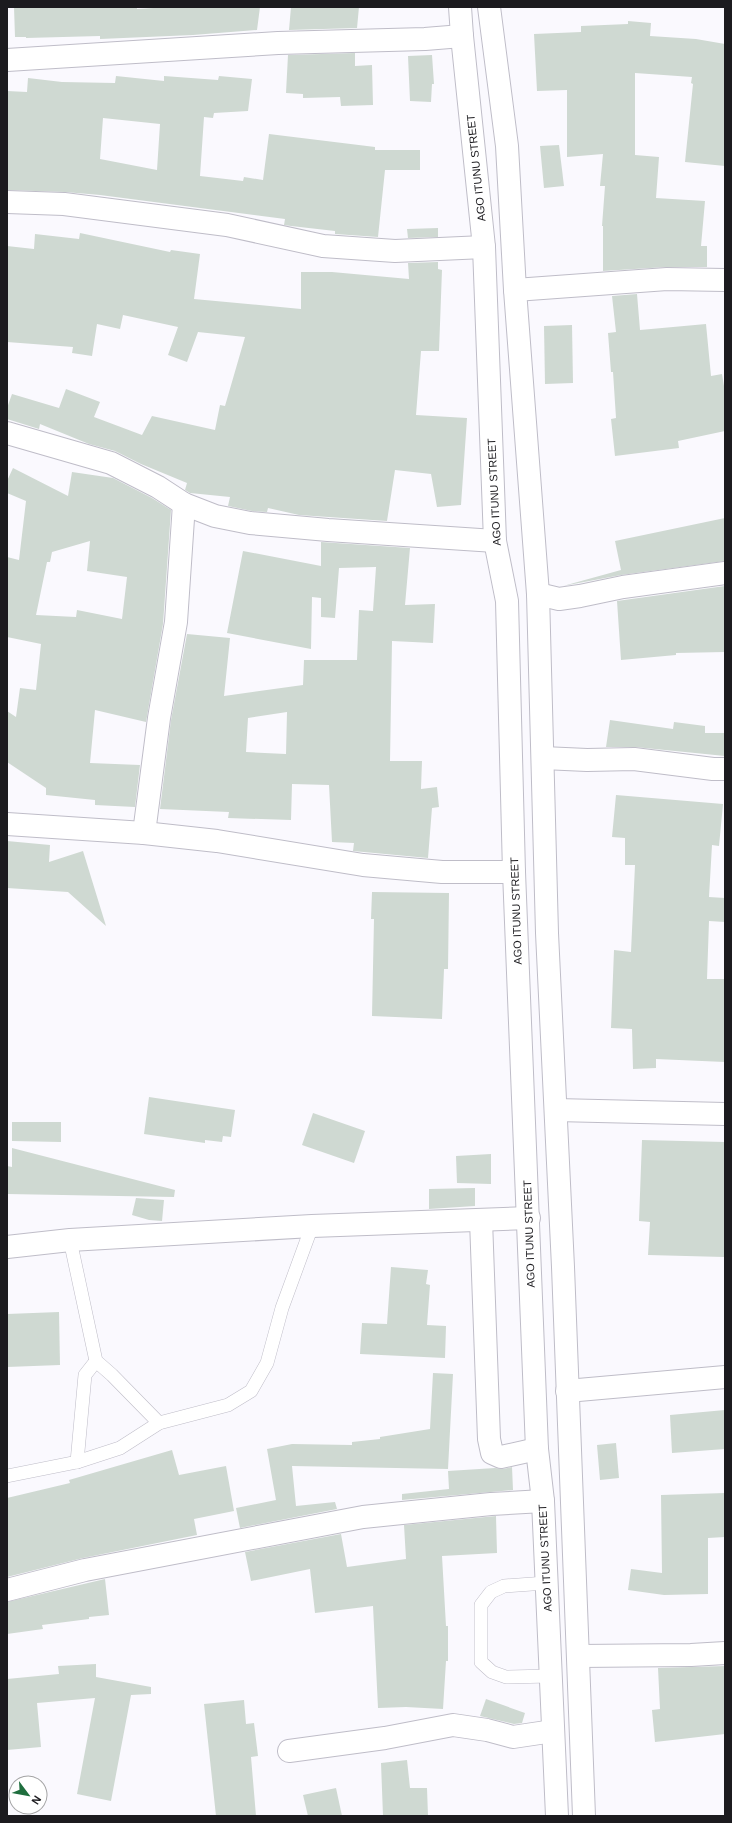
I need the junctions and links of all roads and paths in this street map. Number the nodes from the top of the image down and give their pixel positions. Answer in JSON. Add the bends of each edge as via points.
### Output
{"nodes":[{"id":1,"x":460,"y":7,"type":"edge"},
{"id":2,"x":489,"y":7,"type":"edge"},
{"id":3,"x":462,"y":36,"type":"junction"},
{"id":4,"x":7,"y":60,"type":"edge"},
{"id":5,"x":7,"y":202,"type":"edge"},
{"id":6,"x":484,"y":247,"type":"junction"},
{"id":7,"x":725,"y":280,"type":"edge"},
{"id":8,"x":515,"y":290,"type":"junction"},
{"id":9,"x":7,"y":433,"type":"edge"},
{"id":10,"x":184,"y":504,"type":"junction"},
{"id":11,"x":495,"y":541,"type":"junction"},
{"id":12,"x":725,"y":573,"type":"edge"},
{"id":13,"x":538,"y":594,"type":"junction"},
{"id":14,"x":543,"y":758,"type":"junction"},
{"id":15,"x":725,"y":769,"type":"edge"},
{"id":16,"x":7,"y":824,"type":"edge"},
{"id":17,"x":144,"y":833,"type":"junction"},
{"id":18,"x":514,"y":872,"type":"junction"},
{"id":19,"x":556,"y":1110,"type":"junction"},
{"id":20,"x":725,"y":1114,"type":"edge"},
{"id":21,"x":529,"y":1218,"type":"junction"},
{"id":22,"x":481,"y":1220,"type":"junction"},
{"id":23,"x":312,"y":1226,"type":"junction"},
{"id":24,"x":70,"y":1240,"type":"junction"},
{"id":25,"x":7,"y":1247,"type":"edge"},
{"id":26,"x":96,"y":1361,"type":"junction"},
{"id":27,"x":725,"y":1377,"type":"edge"},
{"id":28,"x":567,"y":1391,"type":"junction"},
{"id":29,"x":159,"y":1423,"type":"junction"},
{"id":30,"x":537,"y":1449,"type":"junction"},
{"id":31,"x":77,"y":1462,"type":"junction"},
{"id":32,"x":7,"y":1476,"type":"edge"},
{"id":33,"x":542,"y":1501,"type":"junction"},
{"id":34,"x":546,"y":1583,"type":"junction"},
{"id":35,"x":7,"y":1590,"type":"edge"},
{"id":36,"x":725,"y":1653,"type":"edge"},
{"id":37,"x":578,"y":1656,"type":"junction"},
{"id":38,"x":550,"y":1676,"type":"junction"},
{"id":39,"x":553,"y":1732,"type":"junction"},
{"id":40,"x":289,"y":1751,"type":"dead end"},
{"id":41,"x":556,"y":1816,"type":"edge"},
{"id":42,"x":584,"y":1816,"type":"edge"}],
"edges":[{"from":1,"to":3,"type":"street","name":"AGO ITUNU STREET"},
{"from":2,"to":8,"type":"street","via":[[507,146]]},
{"from":3,"to":4,"type":"street","via":[[278,43]]},
{"from":3,"to":6,"type":"street","name":"AGO ITUNU STREET"},
{"from":5,"to":6,"type":"street","via":[[64,204],[227,225],[323,246],[395,251]]},
{"from":6,"to":11,"type":"street","name":"AGO ITUNU STREET"},
{"from":7,"to":8,"type":"street","via":[[667,279]]},
{"from":8,"to":13,"type":"street"},
{"from":9,"to":10,"type":"street","via":[[111,463]]},
{"from":10,"to":11,"type":"street","via":[[215,516],[250,523]]},
{"from":10,"to":17,"type":"street","via":[[176,622],[159,718]]},
{"from":11,"to":18,"type":"street","name":"AGO ITUNU STREET","via":[[507,601]]},
{"from":12,"to":13,"type":"street","via":[[559,599]]},
{"from":13,"to":14,"type":"street"},
{"from":14,"to":15,"type":"street","via":[[634,759],[713,770]]},
{"from":14,"to":19,"type":"street","via":[[547,933]]},
{"from":16,"to":17,"type":"street"},
{"from":17,"to":18,"type":"street","via":[[217,841],[363,865],[442,872]]},
{"from":18,"to":21,"type":"street","name":"AGO ITUNU STREET"},
{"from":19,"to":20,"type":"street"},
{"from":19,"to":28,"type":"street"},
{"from":21,"to":22,"type":"street"},
{"from":21,"to":30,"type":"street","name":"AGO ITUNU STREET"},
{"from":22,"to":23,"type":"street"},
{"from":22,"to":30,"type":"street","via":[[489,1439],[492,1453],[501,1457]]},
{"from":23,"to":24,"type":"street"},
{"from":23,"to":29,"type":"lane","via":[[282,1308],[267,1363],[251,1391],[228,1405]]},
{"from":24,"to":25,"type":"street"},
{"from":24,"to":26,"type":"lane"},
{"from":26,"to":29,"type":"lane"},
{"from":26,"to":31,"type":"lane","via":[[85,1375]]},
{"from":27,"to":28,"type":"street"},
{"from":28,"to":37,"type":"street"},
{"from":29,"to":31,"type":"lane","via":[[120,1448]]},
{"from":30,"to":33,"type":"street","name":"AGO ITUNU STREET"},
{"from":31,"to":32,"type":"lane"},
{"from":33,"to":34,"type":"street","name":"AGO ITUNU STREET"},
{"from":33,"to":35,"type":"street","via":[[363,1517],[85,1570]]},
{"from":34,"to":38,"type":"street","name":"AGO ITUNU STREET"},
{"from":34,"to":38,"type":"lane","via":[[504,1586],[491,1592],[481,1605],[481,1662],[492,1672],[506,1677]]},
{"from":36,"to":37,"type":"street"},
{"from":37,"to":42,"type":"street"},
{"from":38,"to":39,"type":"street","name":"AGO ITUNU STREET"},
{"from":39,"to":40,"type":"street","via":[[513,1737],[453,1725],[385,1738]]},
{"from":39,"to":41,"type":"street","name":"AGO ITUNU STREET"}]}
